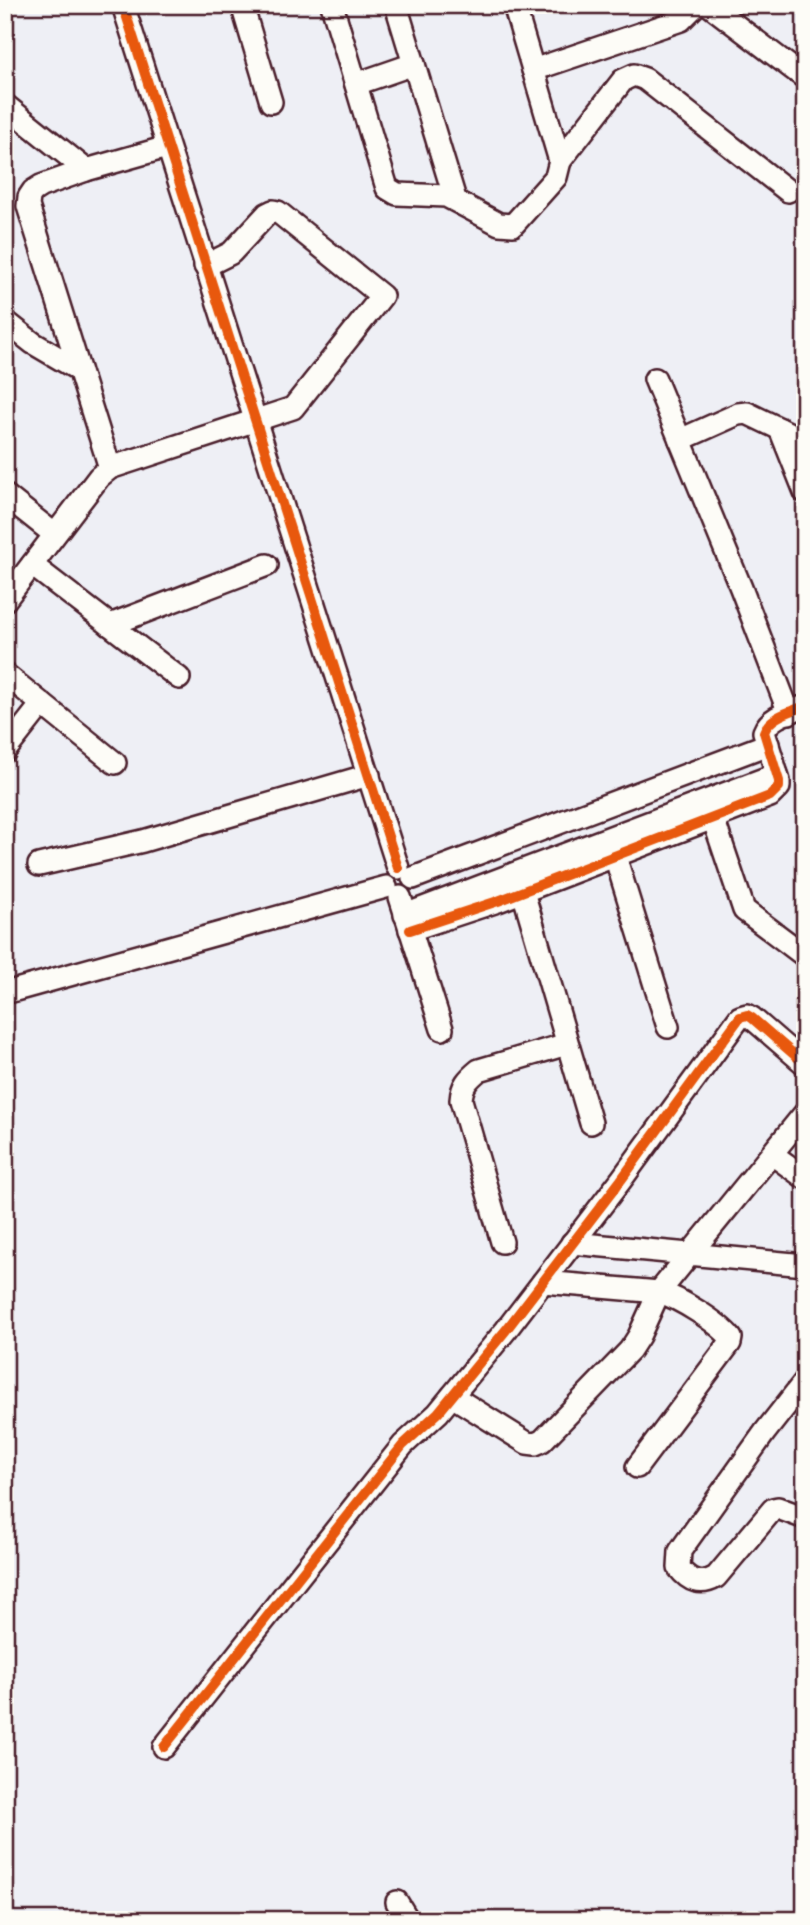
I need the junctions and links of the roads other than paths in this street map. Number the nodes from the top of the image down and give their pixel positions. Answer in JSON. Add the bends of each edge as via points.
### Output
{"nodes":[{"id":1,"x":123,"y":5,"type":"edge"},
{"id":2,"x":242,"y":5,"type":"edge"},
{"id":3,"x":332,"y":5,"type":"edge"},
{"id":4,"x":396,"y":5,"type":"edge"},
{"id":5,"x":514,"y":5,"type":"edge"},
{"id":6,"x":696,"y":5,"type":"edge"},
{"id":7,"x":709,"y":5,"type":"edge"},
{"id":8,"x":414,"y":64,"type":"junction"},
{"id":9,"x":533,"y":70,"type":"junction"},
{"id":10,"x":805,"y":78,"type":"edge"},
{"id":11,"x":356,"y":83,"type":"junction"},
{"id":12,"x":271,"y":102,"type":"dead end"},
{"id":13,"x":5,"y":105,"type":"edge"},
{"id":14,"x":167,"y":147,"type":"junction"},
{"id":15,"x":560,"y":161,"type":"junction"},
{"id":16,"x":86,"y":170,"type":"junction"},
{"id":17,"x":788,"y":191,"type":"dead end"},
{"id":18,"x":455,"y":199,"type":"junction"},
{"id":19,"x":205,"y":266,"type":"junction"},
{"id":20,"x":5,"y":321,"type":"edge"},
{"id":21,"x":79,"y":370,"type":"junction"},
{"id":22,"x":655,"y":379,"type":"dead end"},
{"id":23,"x":255,"y":421,"type":"junction"},
{"id":24,"x":780,"y":429,"type":"junction"},
{"id":25,"x":680,"y":440,"type":"junction"},
{"id":26,"x":805,"y":441,"type":"edge"},
{"id":27,"x":110,"y":468,"type":"junction"},
{"id":28,"x":805,"y":492,"type":"edge"},
{"id":29,"x":5,"y":495,"type":"edge"},
{"id":30,"x":54,"y":534,"type":"junction"},
{"id":31,"x":32,"y":565,"type":"junction"},
{"id":32,"x":267,"y":565,"type":"dead end"},
{"id":33,"x":5,"y":600,"type":"edge"},
{"id":34,"x":110,"y":625,"type":"junction"},
{"id":35,"x":5,"y":674,"type":"edge"},
{"id":36,"x":179,"y":678,"type":"dead end"},
{"id":37,"x":42,"y":704,"type":"junction"},
{"id":38,"x":797,"y":710,"type":"edge"},
{"id":39,"x":768,"y":744,"type":"junction"},
{"id":40,"x":5,"y":751,"type":"edge"},
{"id":41,"x":115,"y":763,"type":"dead end"},
{"id":42,"x":777,"y":774,"type":"junction"},
{"id":43,"x":369,"y":775,"type":"junction"},
{"id":44,"x":713,"y":818,"type":"junction"},
{"id":45,"x":615,"y":856,"type":"junction"},
{"id":46,"x":39,"y":865,"type":"dead end"},
{"id":47,"x":406,"y":873,"type":"junction"},
{"id":48,"x":523,"y":892,"type":"junction"},
{"id":49,"x":400,"y":907,"type":"junction"},
{"id":50,"x":805,"y":956,"type":"edge"},
{"id":51,"x":5,"y":993,"type":"edge"},
{"id":52,"x":668,"y":1027,"type":"dead end"},
{"id":53,"x":442,"y":1029,"type":"dead end"},
{"id":54,"x":568,"y":1044,"type":"junction"},
{"id":55,"x":805,"y":1064,"type":"edge"},
{"id":56,"x":805,"y":1113,"type":"edge"},
{"id":57,"x":590,"y":1123,"type":"dead end"},
{"id":58,"x":772,"y":1154,"type":"junction"},
{"id":59,"x":805,"y":1178,"type":"edge"},
{"id":60,"x":502,"y":1242,"type":"dead end"},
{"id":61,"x":572,"y":1243,"type":"junction"},
{"id":62,"x":691,"y":1254,"type":"junction"},
{"id":63,"x":805,"y":1265,"type":"edge"},
{"id":64,"x":543,"y":1282,"type":"junction"},
{"id":65,"x":659,"y":1292,"type":"junction"},
{"id":66,"x":805,"y":1381,"type":"edge"},
{"id":67,"x":453,"y":1396,"type":"junction"},
{"id":68,"x":637,"y":1467,"type":"dead end"},
{"id":69,"x":805,"y":1518,"type":"edge"},
{"id":70,"x":164,"y":1746,"type":"dead end"}],
"edges":[{"from":1,"to":14,"type":"street"},
{"from":2,"to":12,"type":"street"},
{"from":3,"to":11,"type":"street"},
{"from":4,"to":8,"type":"street"},
{"from":5,"to":9,"type":"street"},
{"from":6,"to":9,"type":"street","via":[[681,20]]},
{"from":7,"to":10,"type":"street"},
{"from":8,"to":11,"type":"street"},
{"from":8,"to":18,"type":"street"},
{"from":9,"to":15,"type":"street"},
{"from":11,"to":18,"type":"street","via":[[387,188],[397,194]]},
{"from":13,"to":16,"type":"street"},
{"from":14,"to":16,"type":"street"},
{"from":14,"to":19,"type":"street"},
{"from":15,"to":17,"type":"street","via":[[623,80],[634,75]]},
{"from":15,"to":18,"type":"street","via":[[556,177],[513,225],[499,224]]},
{"from":16,"to":21,"type":"street","via":[[33,191],[28,206]]},
{"from":19,"to":23,"type":"street"},
{"from":19,"to":23,"type":"street","via":[[231,254],[273,211],[382,296],[293,408]]},
{"from":20,"to":21,"type":"street"},
{"from":21,"to":27,"type":"street"},
{"from":22,"to":25,"type":"street"},
{"from":23,"to":27,"type":"street"},
{"from":23,"to":43,"type":"street"},
{"from":24,"to":25,"type":"street","via":[[754,415],[738,414]]},
{"from":24,"to":26,"type":"street"},
{"from":24,"to":28,"type":"street"},
{"from":25,"to":38,"type":"street"},
{"from":27,"to":30,"type":"street"},
{"from":29,"to":30,"type":"street"},
{"from":30,"to":31,"type":"street"},
{"from":31,"to":33,"type":"street"},
{"from":31,"to":34,"type":"street"},
{"from":32,"to":34,"type":"street"},
{"from":34,"to":36,"type":"street"},
{"from":35,"to":37,"type":"street"},
{"from":37,"to":40,"type":"street"},
{"from":37,"to":41,"type":"street"},
{"from":38,"to":39,"type":"street","via":[[766,727]]},
{"from":39,"to":42,"type":"street"},
{"from":39,"to":47,"type":"street"},
{"from":42,"to":44,"type":"street","via":[[775,793]]},
{"from":42,"to":49,"type":"street"},
{"from":43,"to":46,"type":"street","via":[[144,841]]},
{"from":43,"to":47,"type":"street"},
{"from":44,"to":45,"type":"street"},
{"from":44,"to":50,"type":"street","via":[[744,910]]},
{"from":45,"to":48,"type":"street"},
{"from":45,"to":52,"type":"street"},
{"from":47,"to":49,"type":"street","via":[[391,872],[386,878]]},
{"from":48,"to":49,"type":"street"},
{"from":48,"to":54,"type":"street"},
{"from":49,"to":51,"type":"street"},
{"from":49,"to":53,"type":"street"},
{"from":54,"to":57,"type":"street"},
{"from":54,"to":60,"type":"street","via":[[479,1070],[462,1089],[461,1100]]},
{"from":55,"to":61,"type":"street","via":[[752,1018],[740,1017]]},
{"from":56,"to":58,"type":"street"},
{"from":58,"to":59,"type":"street"},
{"from":58,"to":62,"type":"street"},
{"from":61,"to":62,"type":"street"},
{"from":61,"to":64,"type":"street"},
{"from":62,"to":63,"type":"street"},
{"from":62,"to":65,"type":"street"},
{"from":64,"to":65,"type":"street"},
{"from":64,"to":67,"type":"street"},
{"from":65,"to":67,"type":"street","via":[[630,1350],[542,1441],[527,1443]]},
{"from":65,"to":68,"type":"street","via":[[683,1302],[731,1338]]},
{"from":66,"to":69,"type":"street","via":[[680,1552],[678,1567],[696,1582],[708,1582],[773,1509]]},
{"from":67,"to":70,"type":"street","via":[[402,1445]]}]}
